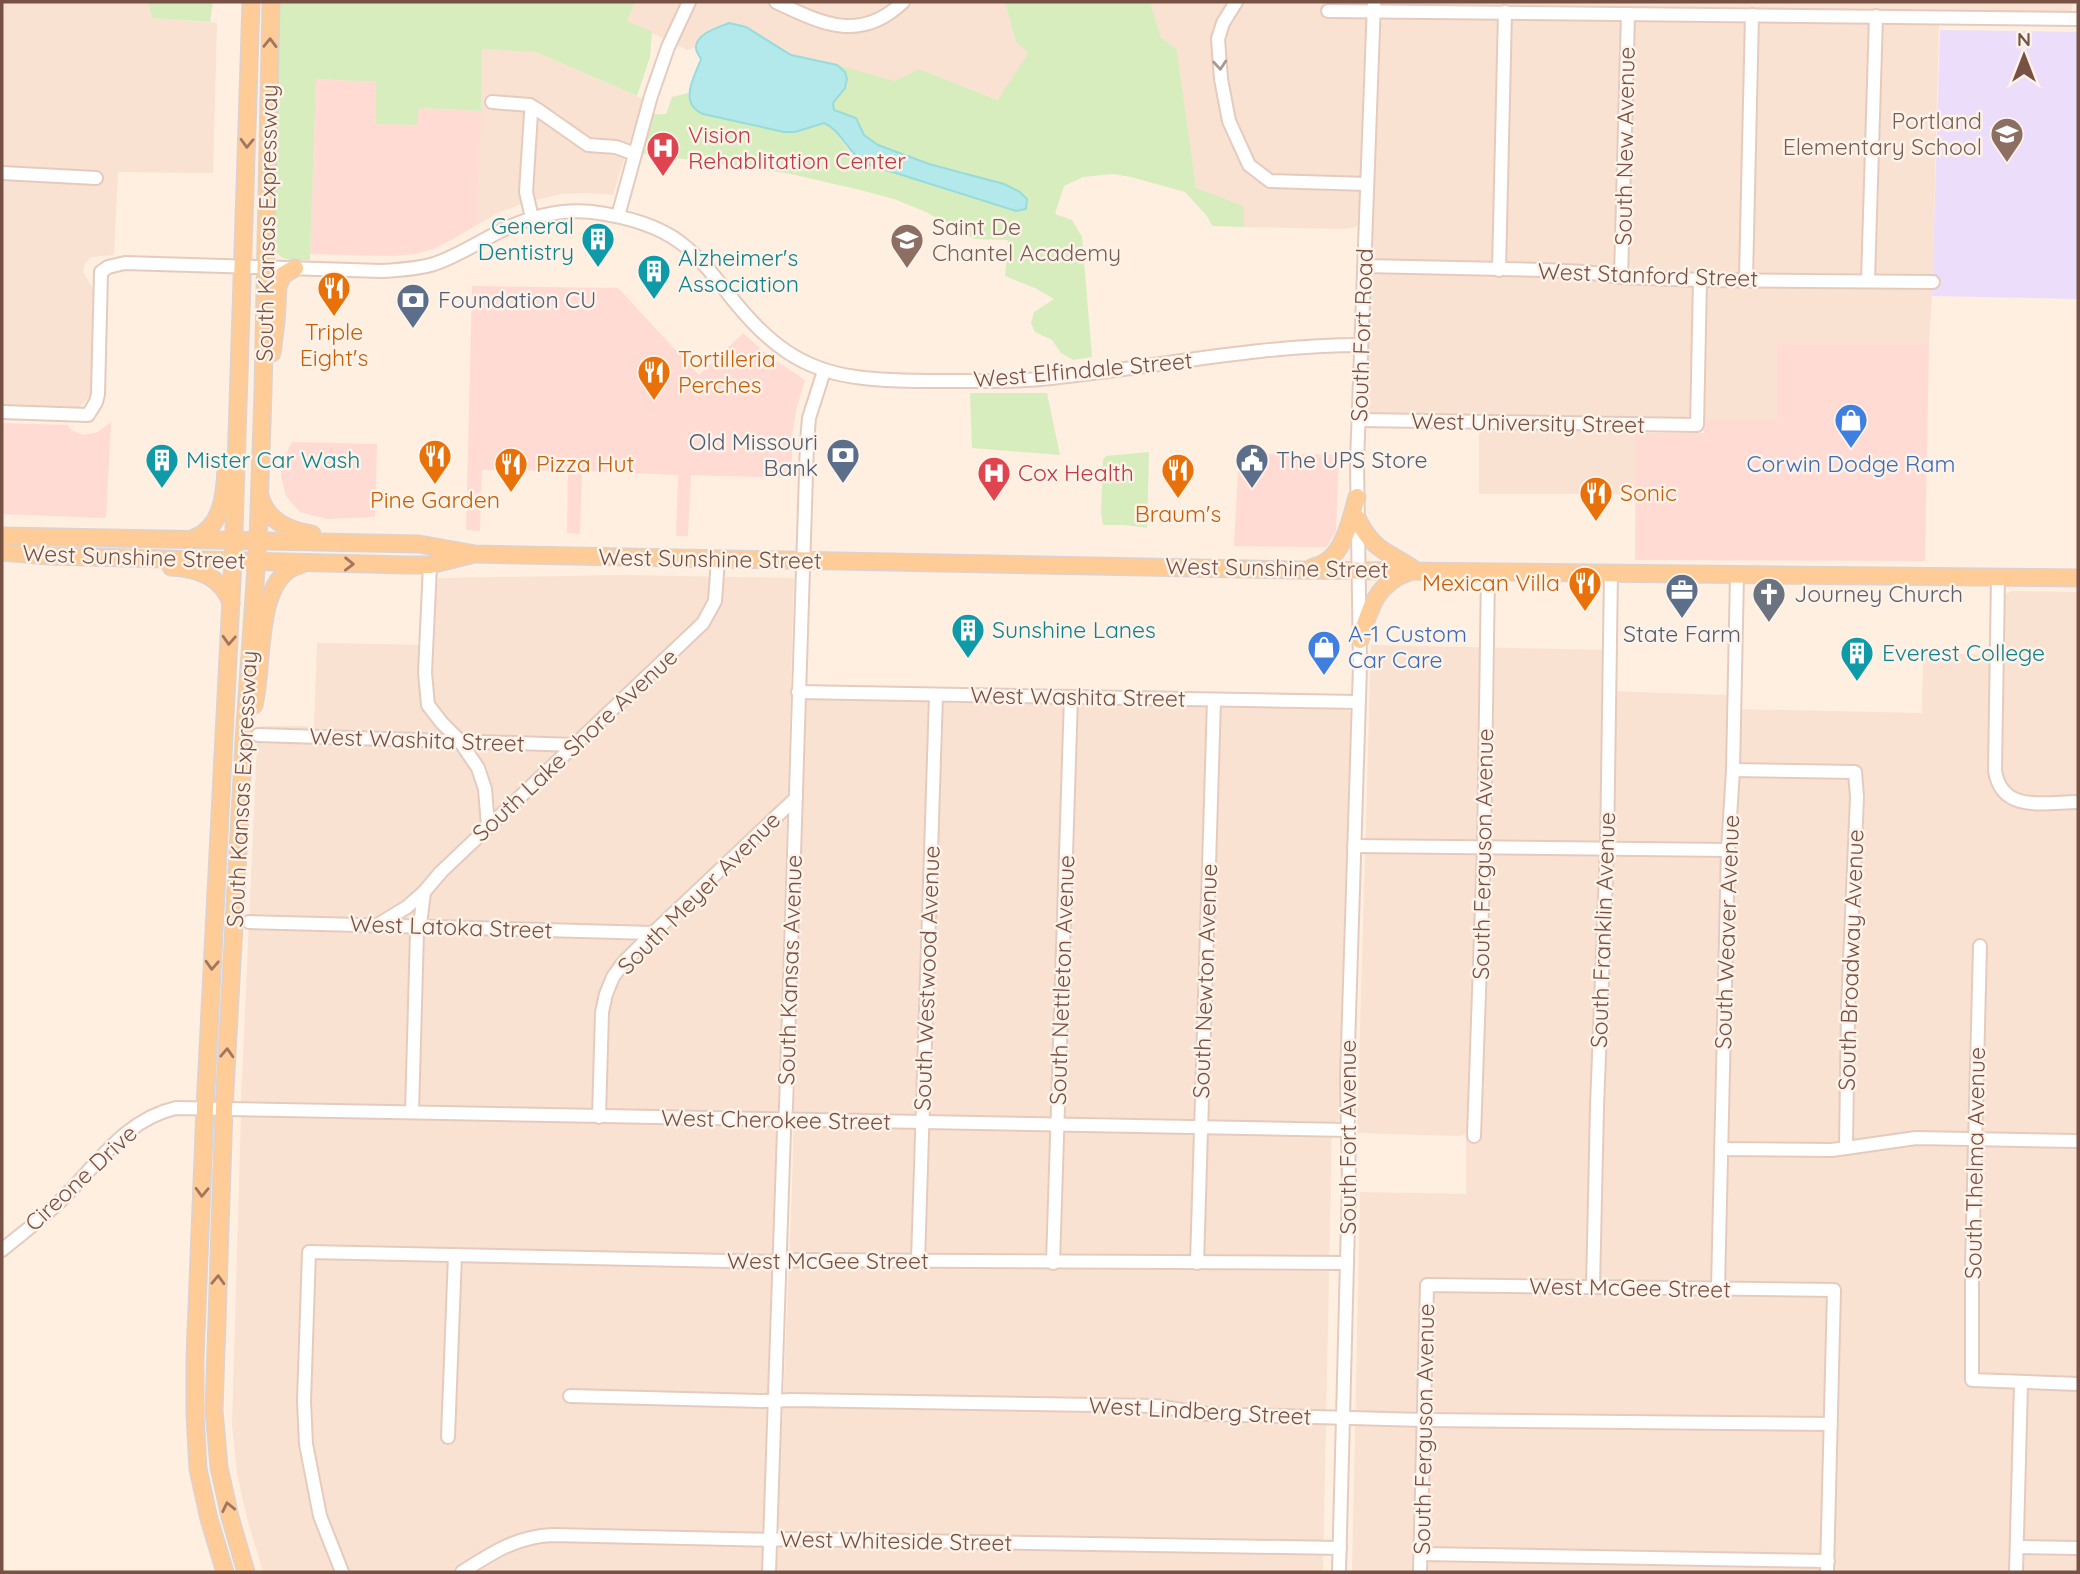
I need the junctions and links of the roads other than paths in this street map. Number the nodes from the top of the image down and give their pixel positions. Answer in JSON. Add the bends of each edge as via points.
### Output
{"nodes":[{"id":1,"x":251,"y":2,"type":"edge"},
{"id":2,"x":271,"y":2,"type":"edge"},
{"id":3,"x":689,"y":2,"type":"edge"},
{"id":4,"x":776,"y":2,"type":"edge"},
{"id":5,"x":902,"y":2,"type":"edge"},
{"id":6,"x":1236,"y":2,"type":"edge"},
{"id":7,"x":1374,"y":6,"type":"edge"},
{"id":8,"x":1328,"y":11,"type":"dead end"},
{"id":9,"x":1505,"y":12,"type":"junction"},
{"id":10,"x":1628,"y":14,"type":"junction"},
{"id":11,"x":1752,"y":15,"type":"junction"},
{"id":12,"x":1876,"y":16,"type":"junction"},
{"id":13,"x":2078,"y":19,"type":"edge"},
{"id":14,"x":492,"y":102,"type":"dead end"},
{"id":15,"x":538,"y":110,"type":"junction"},
{"id":16,"x":635,"y":155,"type":"junction"},
{"id":17,"x":2,"y":173,"type":"edge"},
{"id":18,"x":96,"y":177,"type":"dead end"},
{"id":19,"x":1367,"y":184,"type":"junction"},
{"id":20,"x":618,"y":216,"type":"junction"},
{"id":21,"x":532,"y":218,"type":"junction"},
{"id":22,"x":243,"y":266,"type":"junction"},
{"id":23,"x":1364,"y":266,"type":"junction"},
{"id":24,"x":265,"y":267,"type":"junction"},
{"id":25,"x":295,"y":268,"type":"junction"},
{"id":26,"x":1499,"y":270,"type":"junction"},
{"id":27,"x":1621,"y":277,"type":"junction"},
{"id":28,"x":1746,"y":279,"type":"junction"},
{"id":29,"x":1700,"y":280,"type":"junction"},
{"id":30,"x":1868,"y":281,"type":"junction"},
{"id":31,"x":1933,"y":282,"type":"dead end"},
{"id":32,"x":242,"y":309,"type":"junction"},
{"id":33,"x":1361,"y":345,"type":"junction"},
{"id":34,"x":824,"y":371,"type":"junction"},
{"id":35,"x":263,"y":393,"type":"junction"},
{"id":36,"x":2,"y":412,"type":"edge"},
{"id":37,"x":1359,"y":420,"type":"junction"},
{"id":38,"x":260,"y":495,"type":"junction"},
{"id":39,"x":1357,"y":496,"type":"junction"},
{"id":40,"x":1357,"y":518,"type":"junction"},
{"id":41,"x":2,"y":536,"type":"edge"},
{"id":42,"x":194,"y":538,"type":"junction"},
{"id":43,"x":234,"y":539,"type":"junction"},
{"id":44,"x":258,"y":540,"type":"junction"},
{"id":45,"x":419,"y":544,"type":"junction"},
{"id":46,"x":2,"y":552,"type":"edge"},
{"id":47,"x":475,"y":554,"type":"junction"},
{"id":48,"x":50,"y":555,"type":"junction"},
{"id":49,"x":718,"y":559,"type":"junction"},
{"id":50,"x":233,"y":560,"type":"junction"},
{"id":51,"x":256,"y":561,"type":"junction"},
{"id":52,"x":804,"y":561,"type":"junction"},
{"id":53,"x":310,"y":563,"type":"junction"},
{"id":54,"x":430,"y":565,"type":"junction"},
{"id":55,"x":1358,"y":569,"type":"junction"},
{"id":56,"x":1293,"y":570,"type":"junction"},
{"id":57,"x":1415,"y":570,"type":"junction"},
{"id":58,"x":1488,"y":571,"type":"junction"},
{"id":59,"x":1611,"y":573,"type":"junction"},
{"id":60,"x":1737,"y":574,"type":"junction"},
{"id":61,"x":1998,"y":577,"type":"junction"},
{"id":62,"x":2078,"y":578,"type":"edge"},
{"id":63,"x":231,"y":605,"type":"junction"},
{"id":64,"x":1360,"y":640,"type":"junction"},
{"id":65,"x":799,"y":692,"type":"junction"},
{"id":66,"x":936,"y":695,"type":"junction"},
{"id":67,"x":1071,"y":697,"type":"junction"},
{"id":68,"x":1213,"y":700,"type":"junction"},
{"id":69,"x":1358,"y":702,"type":"junction"},
{"id":70,"x":251,"y":738,"type":"junction"},
{"id":71,"x":459,"y":740,"type":"junction"},
{"id":72,"x":576,"y":745,"type":"junction"},
{"id":73,"x":1733,"y":770,"type":"junction"},
{"id":74,"x":796,"y":798,"type":"junction"},
{"id":75,"x":2078,"y":802,"type":"edge"},
{"id":76,"x":488,"y":826,"type":"junction"},
{"id":77,"x":1354,"y":846,"type":"junction"},
{"id":78,"x":1484,"y":848,"type":"junction"},
{"id":79,"x":1607,"y":848,"type":"junction"},
{"id":80,"x":1728,"y":850,"type":"junction"},
{"id":81,"x":424,"y":892,"type":"junction"},
{"id":82,"x":249,"y":922,"type":"dead end"},
{"id":83,"x":378,"y":925,"type":"junction"},
{"id":84,"x":420,"y":925,"type":"junction"},
{"id":85,"x":653,"y":933,"type":"junction"},
{"id":86,"x":1980,"y":946,"type":"dead end"},
{"id":87,"x":205,"y":1108,"type":"junction"},
{"id":88,"x":224,"y":1108,"type":"junction"},
{"id":89,"x":412,"y":1112,"type":"junction"},
{"id":90,"x":599,"y":1117,"type":"junction"},
{"id":91,"x":785,"y":1120,"type":"junction"},
{"id":92,"x":923,"y":1122,"type":"junction"},
{"id":93,"x":1058,"y":1124,"type":"junction"},
{"id":94,"x":1201,"y":1127,"type":"junction"},
{"id":95,"x":1348,"y":1130,"type":"junction"},
{"id":96,"x":1474,"y":1136,"type":"dead end"},
{"id":97,"x":1976,"y":1140,"type":"junction"},
{"id":98,"x":2078,"y":1142,"type":"edge"},
{"id":99,"x":1846,"y":1148,"type":"junction"},
{"id":100,"x":1721,"y":1149,"type":"junction"},
{"id":101,"x":2,"y":1250,"type":"edge"},
{"id":102,"x":455,"y":1255,"type":"junction"},
{"id":103,"x":918,"y":1261,"type":"junction"},
{"id":104,"x":780,"y":1262,"type":"junction"},
{"id":105,"x":1053,"y":1262,"type":"junction"},
{"id":106,"x":1197,"y":1263,"type":"junction"},
{"id":107,"x":1347,"y":1263,"type":"junction"},
{"id":108,"x":1427,"y":1285,"type":"joint"},
{"id":109,"x":1593,"y":1287,"type":"junction"},
{"id":110,"x":1718,"y":1289,"type":"junction"},
{"id":111,"x":2021,"y":1383,"type":"junction"},
{"id":112,"x":2078,"y":1384,"type":"edge"},
{"id":113,"x":570,"y":1396,"type":"dead end"},
{"id":114,"x":775,"y":1401,"type":"junction"},
{"id":115,"x":1344,"y":1417,"type":"junction"},
{"id":116,"x":1423,"y":1419,"type":"junction"},
{"id":117,"x":1831,"y":1424,"type":"junction"},
{"id":118,"x":448,"y":1437,"type":"dead end"},
{"id":119,"x":770,"y":1540,"type":"junction"},
{"id":120,"x":2017,"y":1547,"type":"junction"},
{"id":121,"x":1340,"y":1548,"type":"junction"},
{"id":122,"x":2078,"y":1548,"type":"edge"},
{"id":123,"x":1421,"y":1554,"type":"junction"},
{"id":124,"x":1828,"y":1566,"type":"edge"},
{"id":125,"x":225,"y":1572,"type":"edge"},
{"id":126,"x":246,"y":1572,"type":"edge"},
{"id":127,"x":342,"y":1572,"type":"edge"},
{"id":128,"x":462,"y":1572,"type":"edge"},
{"id":129,"x":769,"y":1572,"type":"edge"},
{"id":130,"x":1339,"y":1572,"type":"edge"},
{"id":131,"x":1420,"y":1572,"type":"edge"},
{"id":132,"x":2016,"y":1572,"type":"edge"}],
"edges":[{"from":1,"to":22,"type":"main road","name":"South Kansas Expressway","one_way":true},
{"from":24,"to":2,"type":"main road","name":"South Kansas Expressway","one_way":true},
{"from":3,"to":16,"type":"street","via":[[658,74]]},
{"from":4,"to":5,"type":"street","via":[[849,27],[877,22]]},
{"from":6,"to":19,"type":"street","one_way":true,"via":[[1218,39],[1221,79],[1229,121],[1249,165],[1270,181]]},
{"from":7,"to":8,"type":"street"},
{"from":7,"to":9,"type":"street"},
{"from":7,"to":19,"type":"street","name":"South Fort Road"},
{"from":9,"to":10,"type":"street"},
{"from":9,"to":26,"type":"street"},
{"from":10,"to":11,"type":"street"},
{"from":10,"to":27,"type":"street","name":"South New Avenue"},
{"from":11,"to":12,"type":"street"},
{"from":11,"to":28,"type":"street"},
{"from":12,"to":13,"type":"street"},
{"from":12,"to":30,"type":"street"},
{"from":14,"to":15,"type":"street","via":[[530,105]]},
{"from":15,"to":16,"type":"street","via":[[589,145],[616,147]]},
{"from":15,"to":21,"type":"street","via":[[531,113],[527,154],[526,192]]},
{"from":16,"to":20,"type":"street"},
{"from":17,"to":18,"type":"street"},
{"from":19,"to":23,"type":"street","name":"South Fort Road"},
{"from":20,"to":21,"type":"street","name":"West Elfindale Street","via":[[576,211]]},
{"from":20,"to":34,"type":"street","name":"West Elfindale Street","via":[[678,241],[709,269],[768,338]]},
{"from":21,"to":25,"type":"street","name":"West Elfindale Street","via":[[424,267],[382,271]]},
{"from":22,"to":24,"type":"street","name":"West Elfindale Street"},
{"from":22,"to":32,"type":"main road","name":"South Kansas Expressway"},
{"from":22,"to":36,"type":"street","name":"West Elfindale Street","via":[[125,263],[108,267],[101,272],[98,394],[93,410],[88,415]]},
{"from":23,"to":26,"type":"street","name":"West Stanford Street"},
{"from":23,"to":33,"type":"street","name":"South Fort Road"},
{"from":24,"to":25,"type":"street","name":"West Elfindale Street"},
{"from":24,"to":35,"type":"main road","name":"South Kansas Expressway"},
{"from":25,"to":35,"type":"main road","via":[[283,275],[278,285],[275,339]]},
{"from":26,"to":27,"type":"street","name":"West Stanford Street"},
{"from":27,"to":29,"type":"street","name":"West Stanford Street"},
{"from":28,"to":29,"type":"street","name":"West Stanford Street"},
{"from":28,"to":30,"type":"street","name":"West Stanford Street"},
{"from":29,"to":37,"type":"street","name":"West University Street","via":[[1697,425]]},
{"from":30,"to":31,"type":"street","name":"West Stanford Street"},
{"from":32,"to":42,"type":"main road","via":[[229,378],[223,500],[210,528]]},
{"from":32,"to":43,"type":"main road","name":"South Kansas Expressway"},
{"from":33,"to":34,"type":"street","name":"West Elfindale Street","via":[[1293,348],[1024,380],[877,379]]},
{"from":33,"to":37,"type":"street","name":"South Fort Road"},
{"from":34,"to":52,"type":"street","name":"South Kansas Avenue","via":[[808,428]]},
{"from":35,"to":38,"type":"main road","name":"South Kansas Expressway"},
{"from":37,"to":39,"type":"street","name":"South Fort Road"},
{"from":38,"to":44,"type":"main road","name":"South Kansas Expressway"},
{"from":38,"to":45,"type":"main road","via":[[270,516],[297,531]]},
{"from":39,"to":40,"type":"street","name":"South Fort Road"},
{"from":39,"to":56,"type":"main road","via":[[1334,554],[1322,566]]},
{"from":40,"to":55,"type":"street","name":"South Fort Road"},
{"from":40,"to":57,"type":"main road","via":[[1372,544]]},
{"from":41,"to":42,"type":"main road","name":"West Sunshine Street"},
{"from":42,"to":43,"type":"main road","name":"West Sunshine Street"},
{"from":43,"to":44,"type":"main road","name":"West Sunshine Street"},
{"from":43,"to":50,"type":"main road","name":"South Kansas Expressway"},
{"from":44,"to":45,"type":"main road","name":"West Sunshine Street"},
{"from":44,"to":51,"type":"main road","name":"South Kansas Expressway"},
{"from":45,"to":47,"type":"main road","name":"West Sunshine Street"},
{"from":46,"to":48,"type":"main road","name":"West Sunshine Street"},
{"from":47,"to":49,"type":"main road","name":"West Sunshine Street"},
{"from":47,"to":54,"type":"main road","name":"West Sunshine Street"},
{"from":48,"to":50,"type":"main road","name":"West Sunshine Street"},
{"from":48,"to":63,"type":"main road","via":[[197,571],[220,584]]},
{"from":49,"to":52,"type":"main road","name":"West Sunshine Street"},
{"from":49,"to":72,"type":"street","name":"South Lake Shore Avenue","via":[[716,595],[707,619]]},
{"from":50,"to":51,"type":"main road","name":"West Sunshine Street"},
{"from":50,"to":63,"type":"main road","name":"South Kansas Expressway"},
{"from":51,"to":53,"type":"main road","name":"West Sunshine Street"},
{"from":51,"to":70,"type":"main road","name":"South Kansas Expressway"},
{"from":52,"to":56,"type":"main road","name":"West Sunshine Street"},
{"from":52,"to":65,"type":"street","name":"South Kansas Avenue"},
{"from":53,"to":54,"type":"main road","name":"West Sunshine Street","one_way":true},
{"from":53,"to":70,"type":"main road","via":[[285,572],[272,592]]},
{"from":54,"to":71,"type":"street","via":[[428,705]]},
{"from":55,"to":56,"type":"main road","name":"West Sunshine Street"},
{"from":55,"to":57,"type":"main road","name":"West Sunshine Street"},
{"from":55,"to":64,"type":"street","name":"South Fort Road"},
{"from":57,"to":58,"type":"main road","name":"West Sunshine Street"},
{"from":57,"to":64,"type":"main road","via":[[1394,577],[1380,590]]},
{"from":58,"to":59,"type":"main road","name":"West Sunshine Street"},
{"from":58,"to":78,"type":"street","name":"South Ferguson Avenue"},
{"from":59,"to":60,"type":"main road","name":"West Sunshine Street"},
{"from":59,"to":79,"type":"street","name":"South Franklin Avenue"},
{"from":60,"to":61,"type":"main road","name":"West Sunshine Street"},
{"from":60,"to":73,"type":"street","name":"South Weaver Avenue"},
{"from":61,"to":62,"type":"main road","name":"West Sunshine Street"},
{"from":61,"to":75,"type":"street","via":[[1998,783],[2016,801]]},
{"from":63,"to":87,"type":"main road","name":"South Kansas Expressway","one_way":true},
{"from":64,"to":69,"type":"street","name":"South Fort Road"},
{"from":65,"to":66,"type":"street","name":"West Washita Street"},
{"from":65,"to":74,"type":"street","name":"South Kansas Avenue"},
{"from":66,"to":67,"type":"street","name":"West Washita Street"},
{"from":66,"to":92,"type":"street","name":"South Westwood Avenue"},
{"from":67,"to":68,"type":"street","name":"West Washita Street"},
{"from":67,"to":93,"type":"street","name":"South Nettleton Avenue"},
{"from":68,"to":69,"type":"street","name":"West Washita Street"},
{"from":68,"to":94,"type":"street","name":"South Newton Avenue"},
{"from":69,"to":77,"type":"street","name":"South Fort Avenue"},
{"from":70,"to":71,"type":"street","name":"West Washita Street"},
{"from":88,"to":70,"type":"main road","name":"South Kansas Expressway","one_way":true},
{"from":71,"to":72,"type":"street","name":"West Washita Street"},
{"from":71,"to":76,"type":"street","via":[[483,782]]},
{"from":72,"to":76,"type":"street","name":"South Lake Shore Avenue"},
{"from":73,"to":80,"type":"street","name":"South Weaver Avenue"},
{"from":73,"to":99,"type":"street","name":"South Broadway Avenue","via":[[1855,772]]},
{"from":74,"to":85,"type":"street","name":"South Meyer Avenue"},
{"from":74,"to":91,"type":"street","name":"South Kansas Avenue"},
{"from":76,"to":81,"type":"street","name":"South Lake Shore Avenue"},
{"from":77,"to":78,"type":"street"},
{"from":77,"to":95,"type":"street","name":"South Fort Avenue"},
{"from":78,"to":79,"type":"street"},
{"from":78,"to":96,"type":"street","name":"South Ferguson Avenue"},
{"from":79,"to":80,"type":"street"},
{"from":79,"to":109,"type":"street","name":"South Franklin Avenue"},
{"from":80,"to":100,"type":"street","name":"South Weaver Avenue"},
{"from":81,"to":83,"type":"street","name":"South Lake Shore Avenue"},
{"from":81,"to":84,"type":"street"},
{"from":82,"to":83,"type":"street","name":"West Latoka Street"},
{"from":83,"to":84,"type":"street","name":"West Latoka Street"},
{"from":84,"to":85,"type":"street","name":"West Latoka Street"},
{"from":84,"to":89,"type":"street"},
{"from":85,"to":90,"type":"street","name":"South Meyer Avenue","via":[[623,962],[606,994]]},
{"from":86,"to":97,"type":"street","name":"South Thelma Avenue"},
{"from":87,"to":88,"type":"street","name":"West Cherokee Street"},
{"from":87,"to":101,"type":"street","name":"Cireone Drive","via":[[176,1108],[141,1122]]},
{"from":87,"to":125,"type":"main road","name":"South Kansas Expressway","one_way":true,"via":[[195,1414],[198,1469]]},
{"from":88,"to":89,"type":"street","name":"West Cherokee Street"},
{"from":126,"to":88,"type":"main road","name":"South Kansas Expressway","one_way":true,"via":[[219,1466],[214,1410]]},
{"from":89,"to":90,"type":"street","name":"West Cherokee Street"},
{"from":90,"to":91,"type":"street","name":"West Cherokee Street"},
{"from":91,"to":92,"type":"street","name":"West Cherokee Street"},
{"from":91,"to":104,"type":"street","name":"South Kansas Avenue"},
{"from":92,"to":93,"type":"street","name":"West Cherokee Street"},
{"from":92,"to":103,"type":"street","name":"South Westwood Avenue"},
{"from":93,"to":94,"type":"street","name":"West Cherokee Street"},
{"from":93,"to":105,"type":"street","name":"South Nettleton Avenue"},
{"from":94,"to":95,"type":"street","name":"West Cherokee Street"},
{"from":94,"to":106,"type":"street","name":"South Newton Avenue"},
{"from":95,"to":107,"type":"street","name":"South Fort Avenue"},
{"from":97,"to":98,"type":"street"},
{"from":97,"to":99,"type":"street","via":[[1916,1138]]},
{"from":97,"to":111,"type":"street","name":"South Thelma Avenue","via":[[1972,1380]]},
{"from":99,"to":100,"type":"street"},
{"from":100,"to":110,"type":"street","name":"South Weaver Avenue"},
{"from":102,"to":104,"type":"street","name":"West McGee Street"},
{"from":102,"to":118,"type":"street"},
{"from":102,"to":127,"type":"street","name":"West McGee Street","via":[[309,1252],[306,1444],[320,1516]]},
{"from":103,"to":104,"type":"street","name":"West McGee Street"},
{"from":103,"to":105,"type":"street","name":"West McGee Street"},
{"from":104,"to":114,"type":"street","name":"South Kansas Avenue"},
{"from":105,"to":106,"type":"street","name":"West McGee Street"},
{"from":106,"to":107,"type":"street","name":"West McGee Street"},
{"from":107,"to":115,"type":"street","name":"South Fort Avenue"},
{"from":108,"to":109,"type":"street","name":"West McGee Street"},
{"from":108,"to":116,"type":"street","name":"South Ferguson Avenue"},
{"from":109,"to":110,"type":"street","name":"West McGee Street"},
{"from":110,"to":117,"type":"street","name":"West McGee Street","via":[[1834,1290]]},
{"from":111,"to":112,"type":"street"},
{"from":111,"to":120,"type":"street"},
{"from":113,"to":114,"type":"street","name":"West Lindberg Street"},
{"from":114,"to":115,"type":"street","name":"West Lindberg Street","via":[[1156,1406],[1207,1414]]},
{"from":114,"to":119,"type":"street","name":"South Kansas Avenue"},
{"from":115,"to":116,"type":"street","name":"West Lindberg Street"},
{"from":115,"to":121,"type":"street","name":"South Fort Avenue"},
{"from":116,"to":117,"type":"street","name":"West Lindberg Street"},
{"from":116,"to":123,"type":"street","name":"South Ferguson Avenue"},
{"from":117,"to":124,"type":"street"},
{"from":119,"to":121,"type":"street","name":"West Whiteside Street"},
{"from":119,"to":128,"type":"street","name":"West Whiteside Street","via":[[534,1536],[505,1546]]},
{"from":119,"to":129,"type":"street","name":"South Kansas Avenue"},
{"from":120,"to":122,"type":"street"},
{"from":120,"to":132,"type":"street"},
{"from":121,"to":130,"type":"street","name":"South Fort Avenue"},
{"from":123,"to":124,"type":"street"},
{"from":123,"to":131,"type":"street","name":"South Ferguson Avenue"}]}
